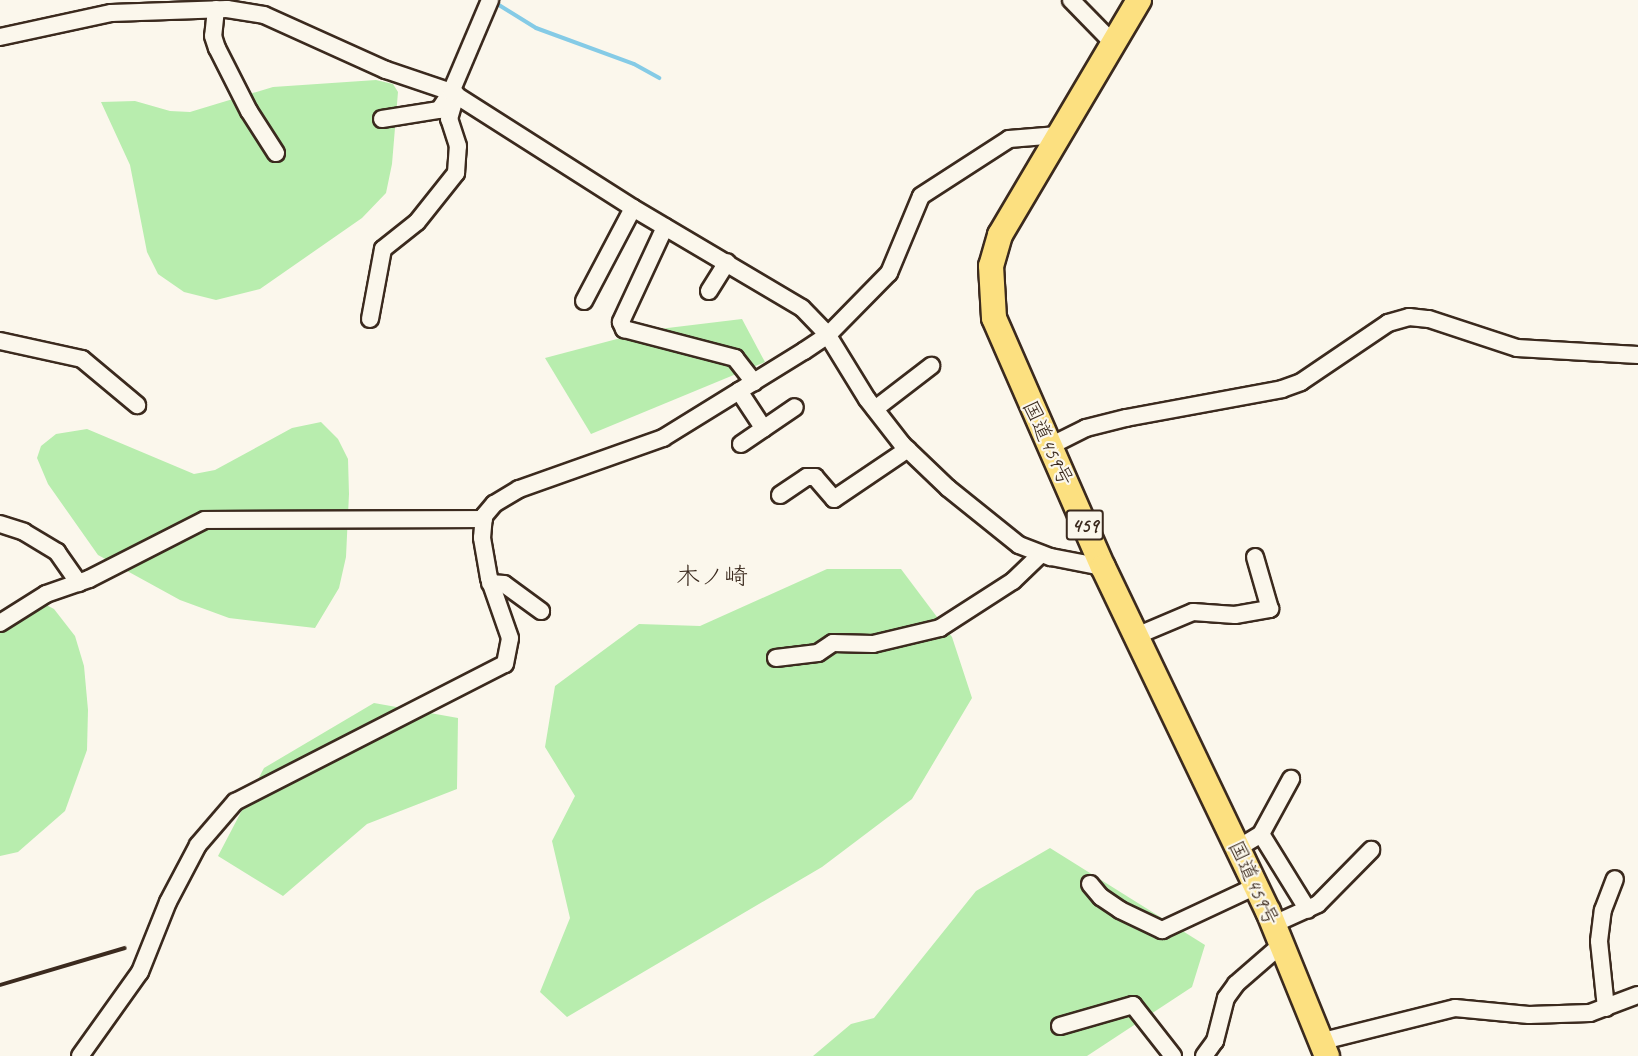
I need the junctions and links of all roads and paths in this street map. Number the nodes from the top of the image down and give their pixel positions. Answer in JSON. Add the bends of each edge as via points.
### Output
{"nodes":[{"id":1,"x":490,"y":0,"type":"edge"},
{"id":2,"x":1071,"y":0,"type":"edge"},
{"id":3,"x":1139,"y":0,"type":"edge"},
{"id":4,"x":216,"y":9,"type":"junction"},
{"id":5,"x":0,"y":37,"type":"edge"},
{"id":6,"x":1112,"y":42,"type":"junction"},
{"id":7,"x":454,"y":93,"type":"junction"},
{"id":8,"x":382,"y":119,"type":"dead end"},
{"id":9,"x":1058,"y":135,"type":"junction"},
{"id":10,"x":276,"y":153,"type":"dead end"},
{"id":11,"x":633,"y":208,"type":"junction"},
{"id":12,"x":665,"y":227,"type":"junction"},
{"id":13,"x":727,"y":262,"type":"junction"},
{"id":14,"x":709,"y":291,"type":"dead end"},
{"id":15,"x":584,"y":301,"type":"dead end"},
{"id":16,"x":370,"y":319,"type":"dead end"},
{"id":17,"x":828,"y":335,"type":"junction"},
{"id":18,"x":0,"y":341,"type":"edge"},
{"id":19,"x":1638,"y":355,"type":"edge"},
{"id":20,"x":931,"y":366,"type":"dead end"},
{"id":21,"x":754,"y":382,"type":"junction"},
{"id":22,"x":739,"y":391,"type":"junction"},
{"id":23,"x":137,"y":405,"type":"dead end"},
{"id":24,"x":795,"y":407,"type":"dead end"},
{"id":25,"x":875,"y":409,"type":"junction"},
{"id":26,"x":764,"y":429,"type":"junction"},
{"id":27,"x":741,"y":444,"type":"dead end"},
{"id":28,"x":1050,"y":446,"type":"junction"},
{"id":29,"x":908,"y":449,"type":"junction"},
{"id":30,"x":780,"y":495,"type":"dead end"},
{"id":31,"x":484,"y":519,"type":"junction"},
{"id":32,"x":0,"y":524,"type":"edge"},
{"id":33,"x":1041,"y":554,"type":"junction"},
{"id":34,"x":1255,"y":557,"type":"dead end"},
{"id":35,"x":1103,"y":567,"type":"junction"},
{"id":36,"x":79,"y":583,"type":"junction"},
{"id":37,"x":490,"y":583,"type":"junction"},
{"id":38,"x":541,"y":611,"type":"dead end"},
{"id":39,"x":0,"y":623,"type":"edge"},
{"id":40,"x":1136,"y":636,"type":"junction"},
{"id":41,"x":776,"y":658,"type":"dead end"},
{"id":42,"x":1291,"y":779,"type":"dead end"},
{"id":43,"x":1261,"y":834,"type":"junction"},
{"id":44,"x":1238,"y":848,"type":"junction"},
{"id":45,"x":1371,"y":850,"type":"dead end"},
{"id":46,"x":1615,"y":879,"type":"dead end"},
{"id":47,"x":1090,"y":884,"type":"dead end"},
{"id":48,"x":1256,"y":886,"type":"junction"},
{"id":49,"x":1308,"y":910,"type":"junction"},
{"id":50,"x":1278,"y":934,"type":"junction"},
{"id":51,"x":1638,"y":995,"type":"edge"},
{"id":52,"x":1606,"y":1008,"type":"junction"},
{"id":53,"x":1060,"y":1026,"type":"dead end"},
{"id":54,"x":1325,"y":1048,"type":"edge"},
{"id":55,"x":80,"y":1056,"type":"edge"},
{"id":56,"x":1173,"y":1056,"type":"edge"},
{"id":57,"x":1204,"y":1056,"type":"edge"}],
"edges":[{"from":1,"to":7,"type":"street"},
{"from":2,"to":6,"type":"street"},
{"from":3,"to":6,"type":"highway","name":"国道459号","number":"459"},
{"from":4,"to":5,"type":"street","via":[[111,13]]},
{"from":4,"to":7,"type":"street","via":[[264,15],[386,70]]},
{"from":4,"to":10,"type":"street","via":[[213,36],[217,48]]},
{"from":6,"to":9,"type":"highway","name":"国道459号","number":"459"},
{"from":7,"to":8,"type":"street","via":[[434,113]]},
{"from":7,"to":11,"type":"street"},
{"from":7,"to":16,"type":"street","via":[[449,119],[458,146],[456,173],[417,222],[383,249]]},
{"from":9,"to":17,"type":"street","via":[[1009,139],[921,196],[889,273]]},
{"from":9,"to":28,"type":"highway","name":"国道459号","number":"459","via":[[1009,217],[991,266],[994,318]]},
{"from":11,"to":12,"type":"street"},
{"from":11,"to":15,"type":"street"},
{"from":12,"to":13,"type":"street"},
{"from":12,"to":21,"type":"street","via":[[621,322],[624,329],[735,358]]},
{"from":13,"to":14,"type":"street"},
{"from":13,"to":17,"type":"street","via":[[802,308]]},
{"from":17,"to":21,"type":"street"},
{"from":17,"to":25,"type":"street"},
{"from":18,"to":23,"type":"street","via":[[82,359]]},
{"from":19,"to":28,"type":"street","via":[[1517,348],[1409,317],[1388,323],[1301,382],[1282,389],[1126,418],[1086,428]]},
{"from":20,"to":25,"type":"street"},
{"from":21,"to":22,"type":"street"},
{"from":22,"to":26,"type":"street"},
{"from":22,"to":31,"type":"street","via":[[663,438],[513,493],[494,504]]},
{"from":24,"to":26,"type":"street"},
{"from":25,"to":29,"type":"street"},
{"from":26,"to":27,"type":"street"},
{"from":28,"to":35,"type":"highway","name":"国道459号","number":"459"},
{"from":29,"to":30,"type":"street","via":[[834,499],[815,477],[807,477]]},
{"from":29,"to":33,"type":"street","via":[[1019,545]]},
{"from":31,"to":36,"type":"street","via":[[205,520]]},
{"from":31,"to":37,"type":"street","via":[[482,538]]},
{"from":32,"to":36,"type":"street","via":[[24,532],[57,552]]},
{"from":33,"to":35,"type":"street"},
{"from":33,"to":41,"type":"street","via":[[1013,581],[940,628],[873,644],[833,643],[818,653]]},
{"from":34,"to":40,"type":"street","via":[[1270,609],[1235,615],[1193,612]]},
{"from":35,"to":40,"type":"highway","name":"国道459号","number":"459"},
{"from":36,"to":39,"type":"street","via":[[46,594]]},
{"from":37,"to":38,"type":"street","via":[[504,584]]},
{"from":37,"to":55,"type":"street","via":[[510,638],[505,664],[235,802],[198,845],[168,902],[140,972]]},
{"from":40,"to":44,"type":"highway","name":"国道459号","number":"459"},
{"from":42,"to":43,"type":"street"},
{"from":43,"to":44,"type":"street"},
{"from":43,"to":49,"type":"street"},
{"from":44,"to":48,"type":"highway","name":"国道459号","number":"459"},
{"from":45,"to":49,"type":"street"},
{"from":46,"to":52,"type":"street","via":[[1603,910],[1599,941]]},
{"from":47,"to":48,"type":"street","via":[[1120,910],[1162,930]]},
{"from":48,"to":50,"type":"highway","name":"国道459号","number":"459"},
{"from":49,"to":50,"type":"street"},
{"from":50,"to":54,"type":"highway","name":"国道459号","number":"459"},
{"from":50,"to":57,"type":"street","via":[[1231,991],[1215,1041]]},
{"from":51,"to":52,"type":"street"},
{"from":52,"to":54,"type":"street","via":[[1529,1015],[1455,1008]]},
{"from":53,"to":56,"type":"street","via":[[1134,1005]]}]}
